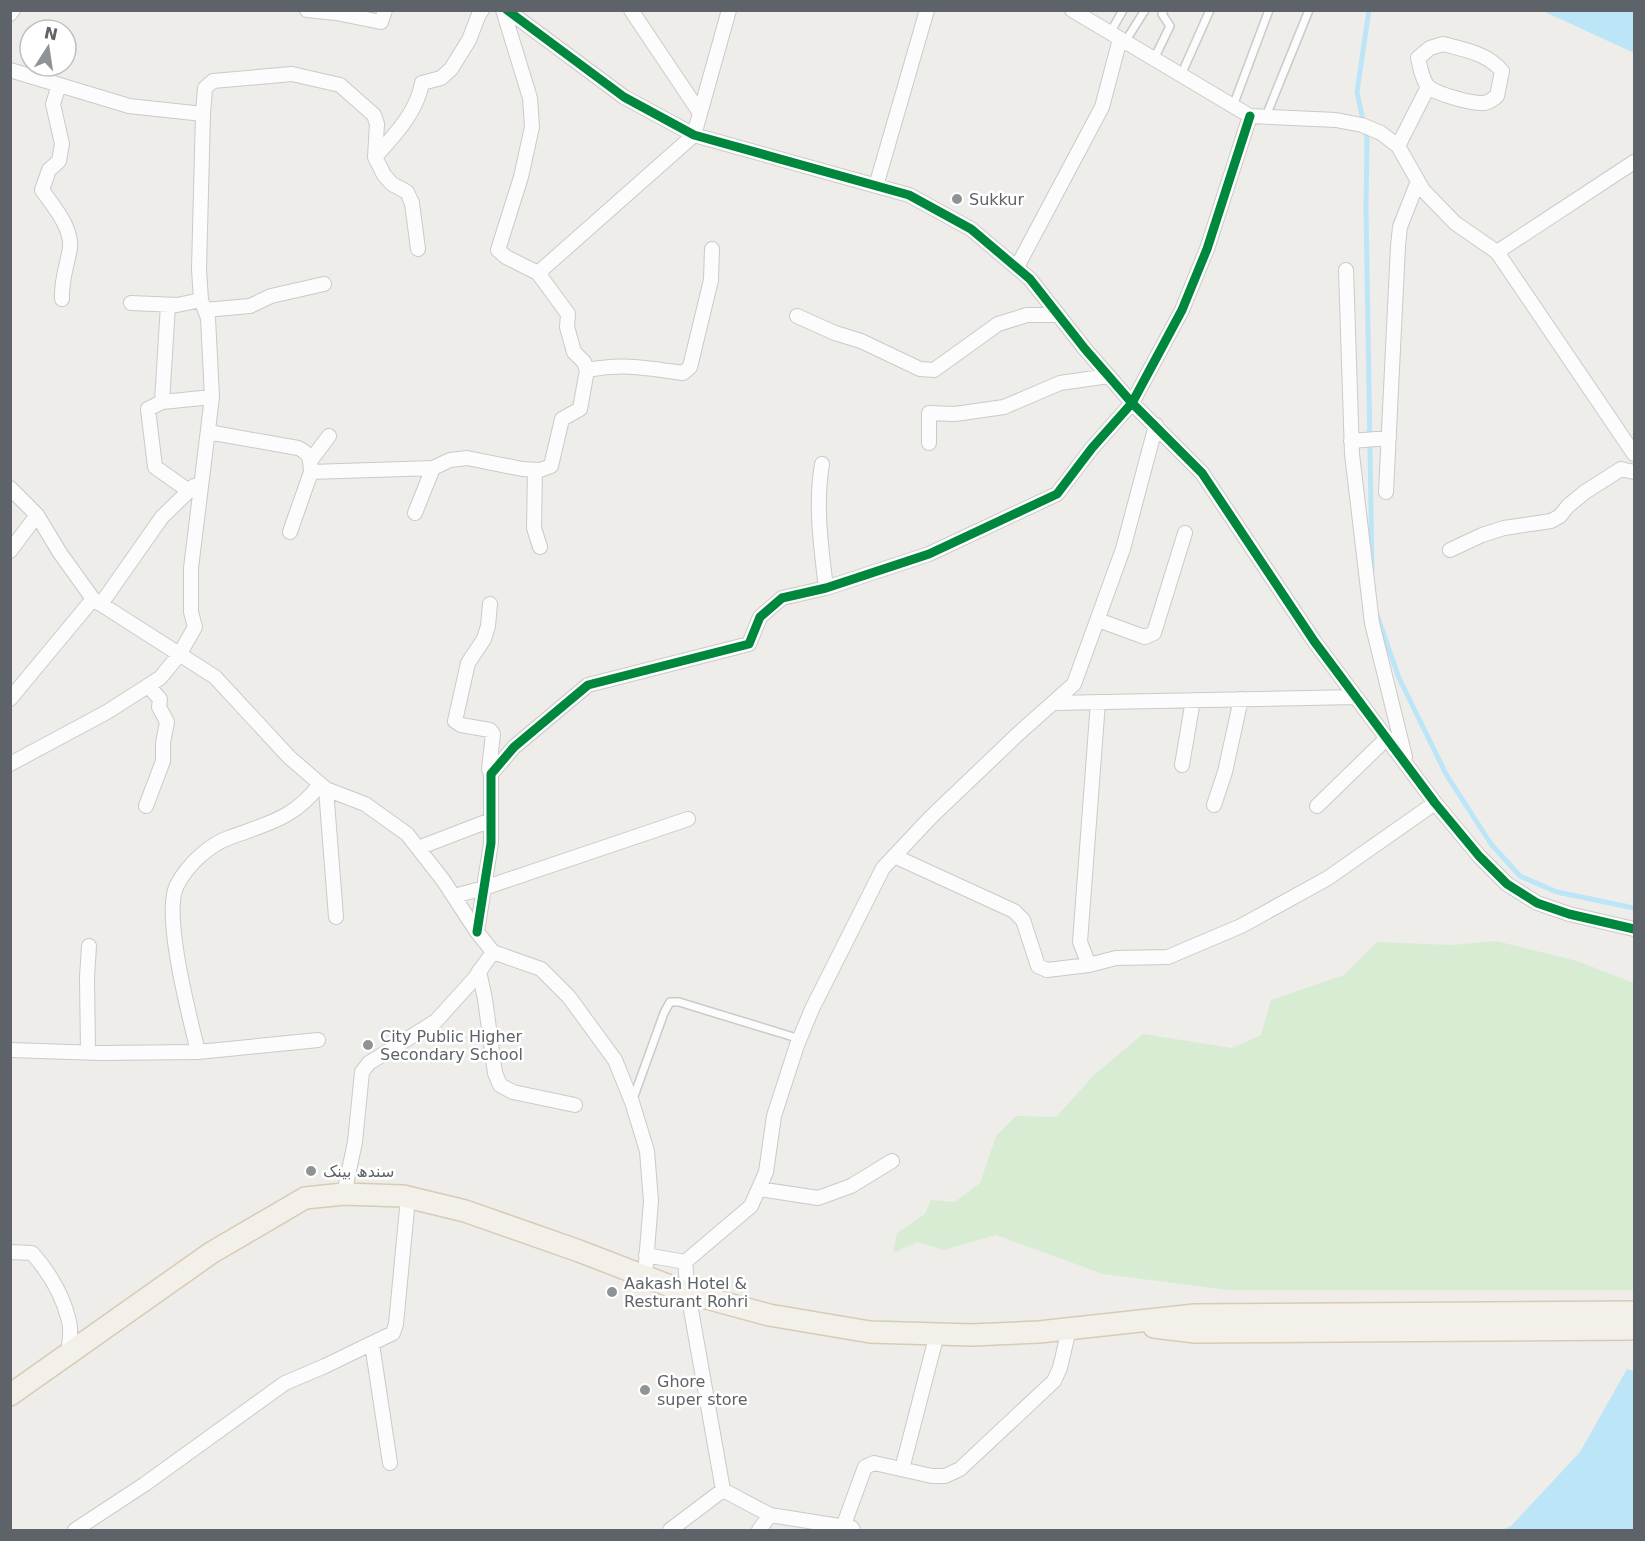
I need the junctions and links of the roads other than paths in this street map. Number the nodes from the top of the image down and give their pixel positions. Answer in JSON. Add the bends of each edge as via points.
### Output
{"nodes":[{"id":1,"x":307,"y":10,"type":"edge"},
{"id":2,"x":385,"y":10,"type":"edge"},
{"id":3,"x":482,"y":10,"type":"edge"},
{"id":4,"x":505,"y":10,"type":"edge"},
{"id":5,"x":631,"y":10,"type":"edge"},
{"id":6,"x":729,"y":10,"type":"edge"},
{"id":7,"x":927,"y":10,"type":"edge"},
{"id":8,"x":1072,"y":10,"type":"edge"},
{"id":9,"x":1123,"y":10,"type":"edge"},
{"id":10,"x":1145,"y":10,"type":"edge"},
{"id":11,"x":1164,"y":10,"type":"edge"},
{"id":12,"x":1210,"y":10,"type":"edge"},
{"id":13,"x":1269,"y":10,"type":"edge"},
{"id":14,"x":1309,"y":10,"type":"edge"},
{"id":15,"x":1118,"y":38,"type":"junction"},
{"id":16,"x":1154,"y":59,"type":"junction"},
{"id":17,"x":10,"y":70,"type":"edge"},
{"id":18,"x":1181,"y":75,"type":"junction"},
{"id":19,"x":59,"y":85,"type":"junction"},
{"id":20,"x":1428,"y":87,"type":"junction"},
{"id":21,"x":1233,"y":106,"type":"junction"},
{"id":22,"x":700,"y":113,"type":"junction"},
{"id":23,"x":203,"y":114,"type":"junction"},
{"id":24,"x":1250,"y":116,"type":"junction"},
{"id":25,"x":1266,"y":116,"type":"junction"},
{"id":26,"x":694,"y":135,"type":"junction"},
{"id":27,"x":1398,"y":146,"type":"junction"},
{"id":28,"x":375,"y":157,"type":"junction"},
{"id":29,"x":1635,"y":162,"type":"edge"},
{"id":30,"x":1418,"y":181,"type":"junction"},
{"id":31,"x":876,"y":186,"type":"junction"},
{"id":32,"x":418,"y":249,"type":"dead end"},
{"id":33,"x":712,"y":249,"type":"dead end"},
{"id":34,"x":1497,"y":252,"type":"junction"},
{"id":35,"x":1017,"y":267,"type":"junction"},
{"id":36,"x":1346,"y":270,"type":"dead end"},
{"id":37,"x":538,"y":273,"type":"junction"},
{"id":38,"x":324,"y":285,"type":"dead end"},
{"id":39,"x":62,"y":299,"type":"dead end"},
{"id":40,"x":131,"y":303,"type":"dead end"},
{"id":41,"x":168,"y":305,"type":"junction"},
{"id":42,"x":203,"y":305,"type":"junction"},
{"id":43,"x":1058,"y":315,"type":"junction"},
{"id":44,"x":797,"y":316,"type":"dead end"},
{"id":45,"x":587,"y":370,"type":"junction"},
{"id":46,"x":1109,"y":376,"type":"junction"},
{"id":47,"x":212,"y":397,"type":"junction"},
{"id":48,"x":162,"y":402,"type":"junction"},
{"id":49,"x":1132,"y":403,"type":"junction"},
{"id":50,"x":1156,"y":425,"type":"junction"},
{"id":51,"x":208,"y":432,"type":"junction"},
{"id":52,"x":329,"y":436,"type":"dead end"},
{"id":53,"x":1384,"y":439,"type":"junction"},
{"id":54,"x":1356,"y":440,"type":"junction"},
{"id":55,"x":929,"y":443,"type":"dead end"},
{"id":56,"x":1635,"y":454,"type":"edge"},
{"id":57,"x":822,"y":464,"type":"dead end"},
{"id":58,"x":311,"y":466,"type":"junction"},
{"id":59,"x":433,"y":468,"type":"junction"},
{"id":60,"x":535,"y":470,"type":"junction"},
{"id":61,"x":1635,"y":472,"type":"edge"},
{"id":62,"x":202,"y":479,"type":"junction"},
{"id":63,"x":10,"y":488,"type":"edge"},
{"id":64,"x":189,"y":491,"type":"junction"},
{"id":65,"x":1386,"y":492,"type":"dead end"},
{"id":66,"x":415,"y":513,"type":"dead end"},
{"id":67,"x":37,"y":515,"type":"junction"},
{"id":68,"x":290,"y":532,"type":"dead end"},
{"id":69,"x":1185,"y":533,"type":"dead end"},
{"id":70,"x":540,"y":547,"type":"dead end"},
{"id":71,"x":1449,"y":550,"type":"dead end"},
{"id":72,"x":10,"y":551,"type":"edge"},
{"id":73,"x":826,"y":588,"type":"junction"},
{"id":74,"x":97,"y":601,"type":"junction"},
{"id":75,"x":490,"y":604,"type":"dead end"},
{"id":76,"x":1098,"y":620,"type":"junction"},
{"id":77,"x":179,"y":655,"type":"junction"},
{"id":78,"x":149,"y":687,"type":"junction"},
{"id":79,"x":1356,"y":697,"type":"junction"},
{"id":80,"x":10,"y":699,"type":"edge"},
{"id":81,"x":1241,"y":699,"type":"junction"},
{"id":82,"x":1193,"y":700,"type":"junction"},
{"id":83,"x":1098,"y":702,"type":"junction"},
{"id":84,"x":1053,"y":703,"type":"junction"},
{"id":85,"x":1387,"y":738,"type":"junction"},
{"id":86,"x":10,"y":764,"type":"edge"},
{"id":87,"x":1182,"y":765,"type":"dead end"},
{"id":88,"x":1407,"y":766,"type":"junction"},
{"id":89,"x":491,"y":774,"type":"junction"},
{"id":90,"x":323,"y":787,"type":"junction"},
{"id":91,"x":1435,"y":803,"type":"junction"},
{"id":92,"x":1214,"y":805,"type":"dead end"},
{"id":93,"x":146,"y":806,"type":"dead end"},
{"id":94,"x":1317,"y":806,"type":"dead end"},
{"id":95,"x":688,"y":819,"type":"dead end"},
{"id":96,"x":491,"y":820,"type":"junction"},
{"id":97,"x":418,"y":848,"type":"junction"},
{"id":98,"x":894,"y":856,"type":"junction"},
{"id":99,"x":484,"y":888,"type":"junction"},
{"id":100,"x":454,"y":896,"type":"junction"},
{"id":101,"x":336,"y":917,"type":"dead end"},
{"id":102,"x":1635,"y":929,"type":"edge"},
{"id":103,"x":477,"y":932,"type":"junction"},
{"id":104,"x":89,"y":946,"type":"dead end"},
{"id":105,"x":493,"y":952,"type":"junction"},
{"id":106,"x":1089,"y":965,"type":"junction"},
{"id":107,"x":479,"y":971,"type":"junction"},
{"id":108,"x":800,"y":1039,"type":"junction"},
{"id":109,"x":318,"y":1040,"type":"dead end"},
{"id":110,"x":10,"y":1050,"type":"edge"},
{"id":111,"x":88,"y":1052,"type":"junction"},
{"id":112,"x":198,"y":1052,"type":"junction"},
{"id":113,"x":632,"y":1101,"type":"junction"},
{"id":114,"x":575,"y":1105,"type":"dead end"},
{"id":115,"x":892,"y":1161,"type":"dead end"},
{"id":116,"x":759,"y":1189,"type":"junction"},
{"id":117,"x":344,"y":1194,"type":"junction"},
{"id":118,"x":408,"y":1198,"type":"junction"},
{"id":119,"x":10,"y":1252,"type":"edge"},
{"id":120,"x":685,"y":1262,"type":"junction"},
{"id":121,"x":645,"y":1265,"type":"junction"},
{"id":122,"x":688,"y":1293,"type":"junction"},
{"id":123,"x":1635,"y":1312,"type":"edge"},
{"id":124,"x":1118,"y":1323,"type":"junction"},
{"id":125,"x":1069,"y":1329,"type":"junction"},
{"id":126,"x":1635,"y":1329,"type":"edge"},
{"id":127,"x":938,"y":1334,"type":"junction"},
{"id":128,"x":372,"y":1344,"type":"junction"},
{"id":129,"x":68,"y":1355,"type":"junction"},
{"id":130,"x":10,"y":1395,"type":"edge"},
{"id":131,"x":390,"y":1463,"type":"dead end"},
{"id":132,"x":902,"y":1469,"type":"junction"},
{"id":133,"x":723,"y":1490,"type":"junction"},
{"id":134,"x":770,"y":1515,"type":"junction"},
{"id":135,"x":848,"y":1529,"type":"edge"},
{"id":136,"x":75,"y":1530,"type":"edge"},
{"id":137,"x":670,"y":1530,"type":"edge"},
{"id":138,"x":759,"y":1530,"type":"edge"}],
"edges":[{"from":1,"to":2,"type":"street","via":[[381,22]]},
{"from":3,"to":28,"type":"street","via":[[451,69],[441,78],[422,83],[412,111]]},
{"from":4,"to":26,"type":"street","via":[[624,97]]},
{"from":4,"to":37,"type":"street","via":[[530,98],[532,127],[498,250]]},
{"from":5,"to":22,"type":"street"},
{"from":6,"to":22,"type":"street"},
{"from":7,"to":31,"type":"street"},
{"from":8,"to":15,"type":"street"},
{"from":9,"to":15,"type":"lane"},
{"from":10,"to":15,"type":"lane"},
{"from":11,"to":16,"type":"lane","via":[[1162,14],[1170,26]]},
{"from":12,"to":18,"type":"lane"},
{"from":13,"to":21,"type":"lane"},
{"from":14,"to":25,"type":"lane"},
{"from":15,"to":16,"type":"street"},
{"from":15,"to":35,"type":"street","via":[[1102,107]]},
{"from":16,"to":18,"type":"street"},
{"from":17,"to":19,"type":"street"},
{"from":18,"to":21,"type":"street"},
{"from":19,"to":23,"type":"street","via":[[129,106]]},
{"from":19,"to":39,"type":"street","via":[[53,104],[62,144],[59,161],[49,170],[42,190],[69,234]]},
{"from":20,"to":20,"type":"street","via":[[1471,102],[1488,102],[1497,96],[1502,70],[1485,56],[1443,44],[1418,58]]},
{"from":20,"to":27,"type":"street"},
{"from":21,"to":24,"type":"street"},
{"from":22,"to":26,"type":"street"},
{"from":23,"to":28,"type":"street","via":[[205,88],[213,81],[292,74],[318,79],[340,85],[374,115]]},
{"from":23,"to":42,"type":"street","via":[[199,269]]},
{"from":24,"to":25,"type":"street"},
{"from":24,"to":49,"type":"street","via":[[1207,249],[1186,300]]},
{"from":25,"to":27,"type":"street","via":[[1362,125],[1381,132]]},
{"from":26,"to":31,"type":"street"},
{"from":26,"to":37,"type":"street"},
{"from":27,"to":30,"type":"street"},
{"from":28,"to":32,"type":"street","via":[[384,175],[406,192],[412,203]]},
{"from":29,"to":34,"type":"street"},
{"from":30,"to":34,"type":"street","via":[[1455,223]]},
{"from":30,"to":53,"type":"street","via":[[1398,246]]},
{"from":31,"to":35,"type":"street","via":[[909,195],[971,229]]},
{"from":33,"to":45,"type":"street","via":[[711,280],[690,368],[683,373],[636,365]]},
{"from":34,"to":56,"type":"street"},
{"from":35,"to":43,"type":"street"},
{"from":36,"to":54,"type":"street"},
{"from":37,"to":45,"type":"street","via":[[568,314],[567,327],[574,352]]},
{"from":38,"to":42,"type":"street","via":[[271,296],[250,306]]},
{"from":40,"to":41,"type":"street"},
{"from":41,"to":42,"type":"street"},
{"from":41,"to":48,"type":"street"},
{"from":42,"to":47,"type":"street","via":[[208,318]]},
{"from":43,"to":44,"type":"street","via":[[1027,315],[998,324],[934,370],[920,369]]},
{"from":43,"to":46,"type":"street"},
{"from":45,"to":60,"type":"street","via":[[580,409],[562,419],[551,466]]},
{"from":46,"to":49,"type":"street"},
{"from":46,"to":55,"type":"street","via":[[1060,383],[1004,406],[955,414],[929,413]]},
{"from":47,"to":48,"type":"street"},
{"from":47,"to":51,"type":"street"},
{"from":48,"to":64,"type":"street","via":[[148,409],[155,467]]},
{"from":49,"to":50,"type":"street"},
{"from":49,"to":73,"type":"street","via":[[1057,494],[929,554]]},
{"from":50,"to":76,"type":"street","via":[[1123,549]]},
{"from":50,"to":79,"type":"street","via":[[1202,472],[1314,641]]},
{"from":51,"to":58,"type":"street","via":[[298,448],[307,452]]},
{"from":51,"to":62,"type":"street"},
{"from":52,"to":58,"type":"street"},
{"from":53,"to":54,"type":"street"},
{"from":53,"to":65,"type":"street"},
{"from":54,"to":88,"type":"street","via":[[1372,623]]},
{"from":57,"to":73,"type":"street","via":[[817,508]]},
{"from":58,"to":59,"type":"street"},
{"from":58,"to":68,"type":"street"},
{"from":59,"to":60,"type":"street","via":[[467,458]]},
{"from":59,"to":66,"type":"street"},
{"from":60,"to":70,"type":"street","via":[[534,528]]},
{"from":61,"to":71,"type":"street","via":[[1621,469],[1585,492],[1551,521],[1504,528]]},
{"from":62,"to":64,"type":"street"},
{"from":62,"to":77,"type":"street","via":[[191,568],[195,627]]},
{"from":63,"to":67,"type":"street"},
{"from":64,"to":74,"type":"street","via":[[162,517]]},
{"from":67,"to":72,"type":"street"},
{"from":67,"to":74,"type":"street"},
{"from":69,"to":76,"type":"street","via":[[1154,633],[1145,637]]},
{"from":73,"to":89,"type":"street","via":[[782,598],[760,617],[749,644],[588,685],[514,747]]},
{"from":74,"to":77,"type":"street"},
{"from":74,"to":80,"type":"street"},
{"from":75,"to":89,"type":"street","via":[[488,626],[468,663],[454,721],[493,734]]},
{"from":76,"to":84,"type":"street","via":[[1074,684]]},
{"from":77,"to":78,"type":"street"},
{"from":77,"to":90,"type":"street","via":[[215,677],[289,757]]},
{"from":78,"to":86,"type":"street"},
{"from":78,"to":93,"type":"street","via":[[160,699],[159,707],[167,722],[163,761]]},
{"from":79,"to":81,"type":"street"},
{"from":79,"to":85,"type":"street"},
{"from":81,"to":82,"type":"street"},
{"from":81,"to":92,"type":"street"},
{"from":82,"to":83,"type":"street"},
{"from":82,"to":87,"type":"street"},
{"from":83,"to":84,"type":"street"},
{"from":83,"to":106,"type":"street","via":[[1080,942]]},
{"from":84,"to":98,"type":"street"},
{"from":85,"to":88,"type":"street"},
{"from":85,"to":94,"type":"street"},
{"from":88,"to":91,"type":"street"},
{"from":89,"to":96,"type":"street"},
{"from":90,"to":97,"type":"street","via":[[365,804],[408,834]]},
{"from":90,"to":101,"type":"street"},
{"from":90,"to":112,"type":"street","via":[[278,820],[220,841],[200,857],[176,886],[176,950]]},
{"from":91,"to":102,"type":"street","via":[[1507,884],[1527,897],[1569,914]]},
{"from":91,"to":106,"type":"street","via":[[1328,878],[1241,926],[1168,957],[1116,958]]},
{"from":95,"to":99,"type":"street"},
{"from":96,"to":97,"type":"street"},
{"from":96,"to":99,"type":"street"},
{"from":97,"to":100,"type":"street"},
{"from":98,"to":106,"type":"street","via":[[1014,911],[1023,920],[1038,966],[1047,970]]},
{"from":98,"to":108,"type":"street","via":[[883,868]]},
{"from":99,"to":100,"type":"street"},
{"from":99,"to":103,"type":"street"},
{"from":100,"to":103,"type":"street"},
{"from":103,"to":105,"type":"street"},
{"from":104,"to":111,"type":"street"},
{"from":105,"to":107,"type":"street"},
{"from":105,"to":113,"type":"street","via":[[541,969],[569,997],[615,1060]]},
{"from":107,"to":114,"type":"street","via":[[500,1085],[513,1092]]},
{"from":107,"to":117,"type":"street","via":[[436,1021],[369,1063],[362,1072],[355,1142]]},
{"from":108,"to":113,"type":"lane","via":[[670,1002]]},
{"from":108,"to":116,"type":"street","via":[[774,1116],[766,1172]]},
{"from":109,"to":112,"type":"street"},
{"from":110,"to":111,"type":"street"},
{"from":111,"to":112,"type":"street"},
{"from":113,"to":121,"type":"street","via":[[647,1151],[651,1201]]},
{"from":115,"to":116,"type":"street","via":[[851,1186],[818,1198]]},
{"from":116,"to":120,"type":"street","via":[[751,1206]]},
{"from":117,"to":118,"type":"main road"},
{"from":117,"to":129,"type":"main road","via":[[305,1198],[211,1253]]},
{"from":118,"to":121,"type":"main road"},
{"from":118,"to":128,"type":"street","via":[[396,1324],[393,1333]]},
{"from":119,"to":129,"type":"street","via":[[32,1253],[57,1289],[70,1323]]},
{"from":120,"to":121,"type":"street"},
{"from":120,"to":122,"type":"street"},
{"from":121,"to":122,"type":"main road"},
{"from":122,"to":127,"type":"main road","via":[[769,1315],[870,1332]]},
{"from":122,"to":133,"type":"street"},
{"from":123,"to":124,"type":"main road","via":[[1195,1315]]},
{"from":124,"to":125,"type":"main road"},
{"from":124,"to":126,"type":"main road","via":[[1195,1332]]},
{"from":125,"to":127,"type":"main road"},
{"from":125,"to":132,"type":"street","via":[[1054,1382],[960,1468],[945,1476]]},
{"from":127,"to":132,"type":"street"},
{"from":128,"to":131,"type":"street"},
{"from":128,"to":136,"type":"street","via":[[285,1383]]},
{"from":129,"to":130,"type":"main road"},
{"from":132,"to":135,"type":"street","via":[[873,1463],[865,1467]]},
{"from":133,"to":134,"type":"street"},
{"from":133,"to":137,"type":"street"},
{"from":134,"to":135,"type":"street"},
{"from":134,"to":138,"type":"street"}]}
